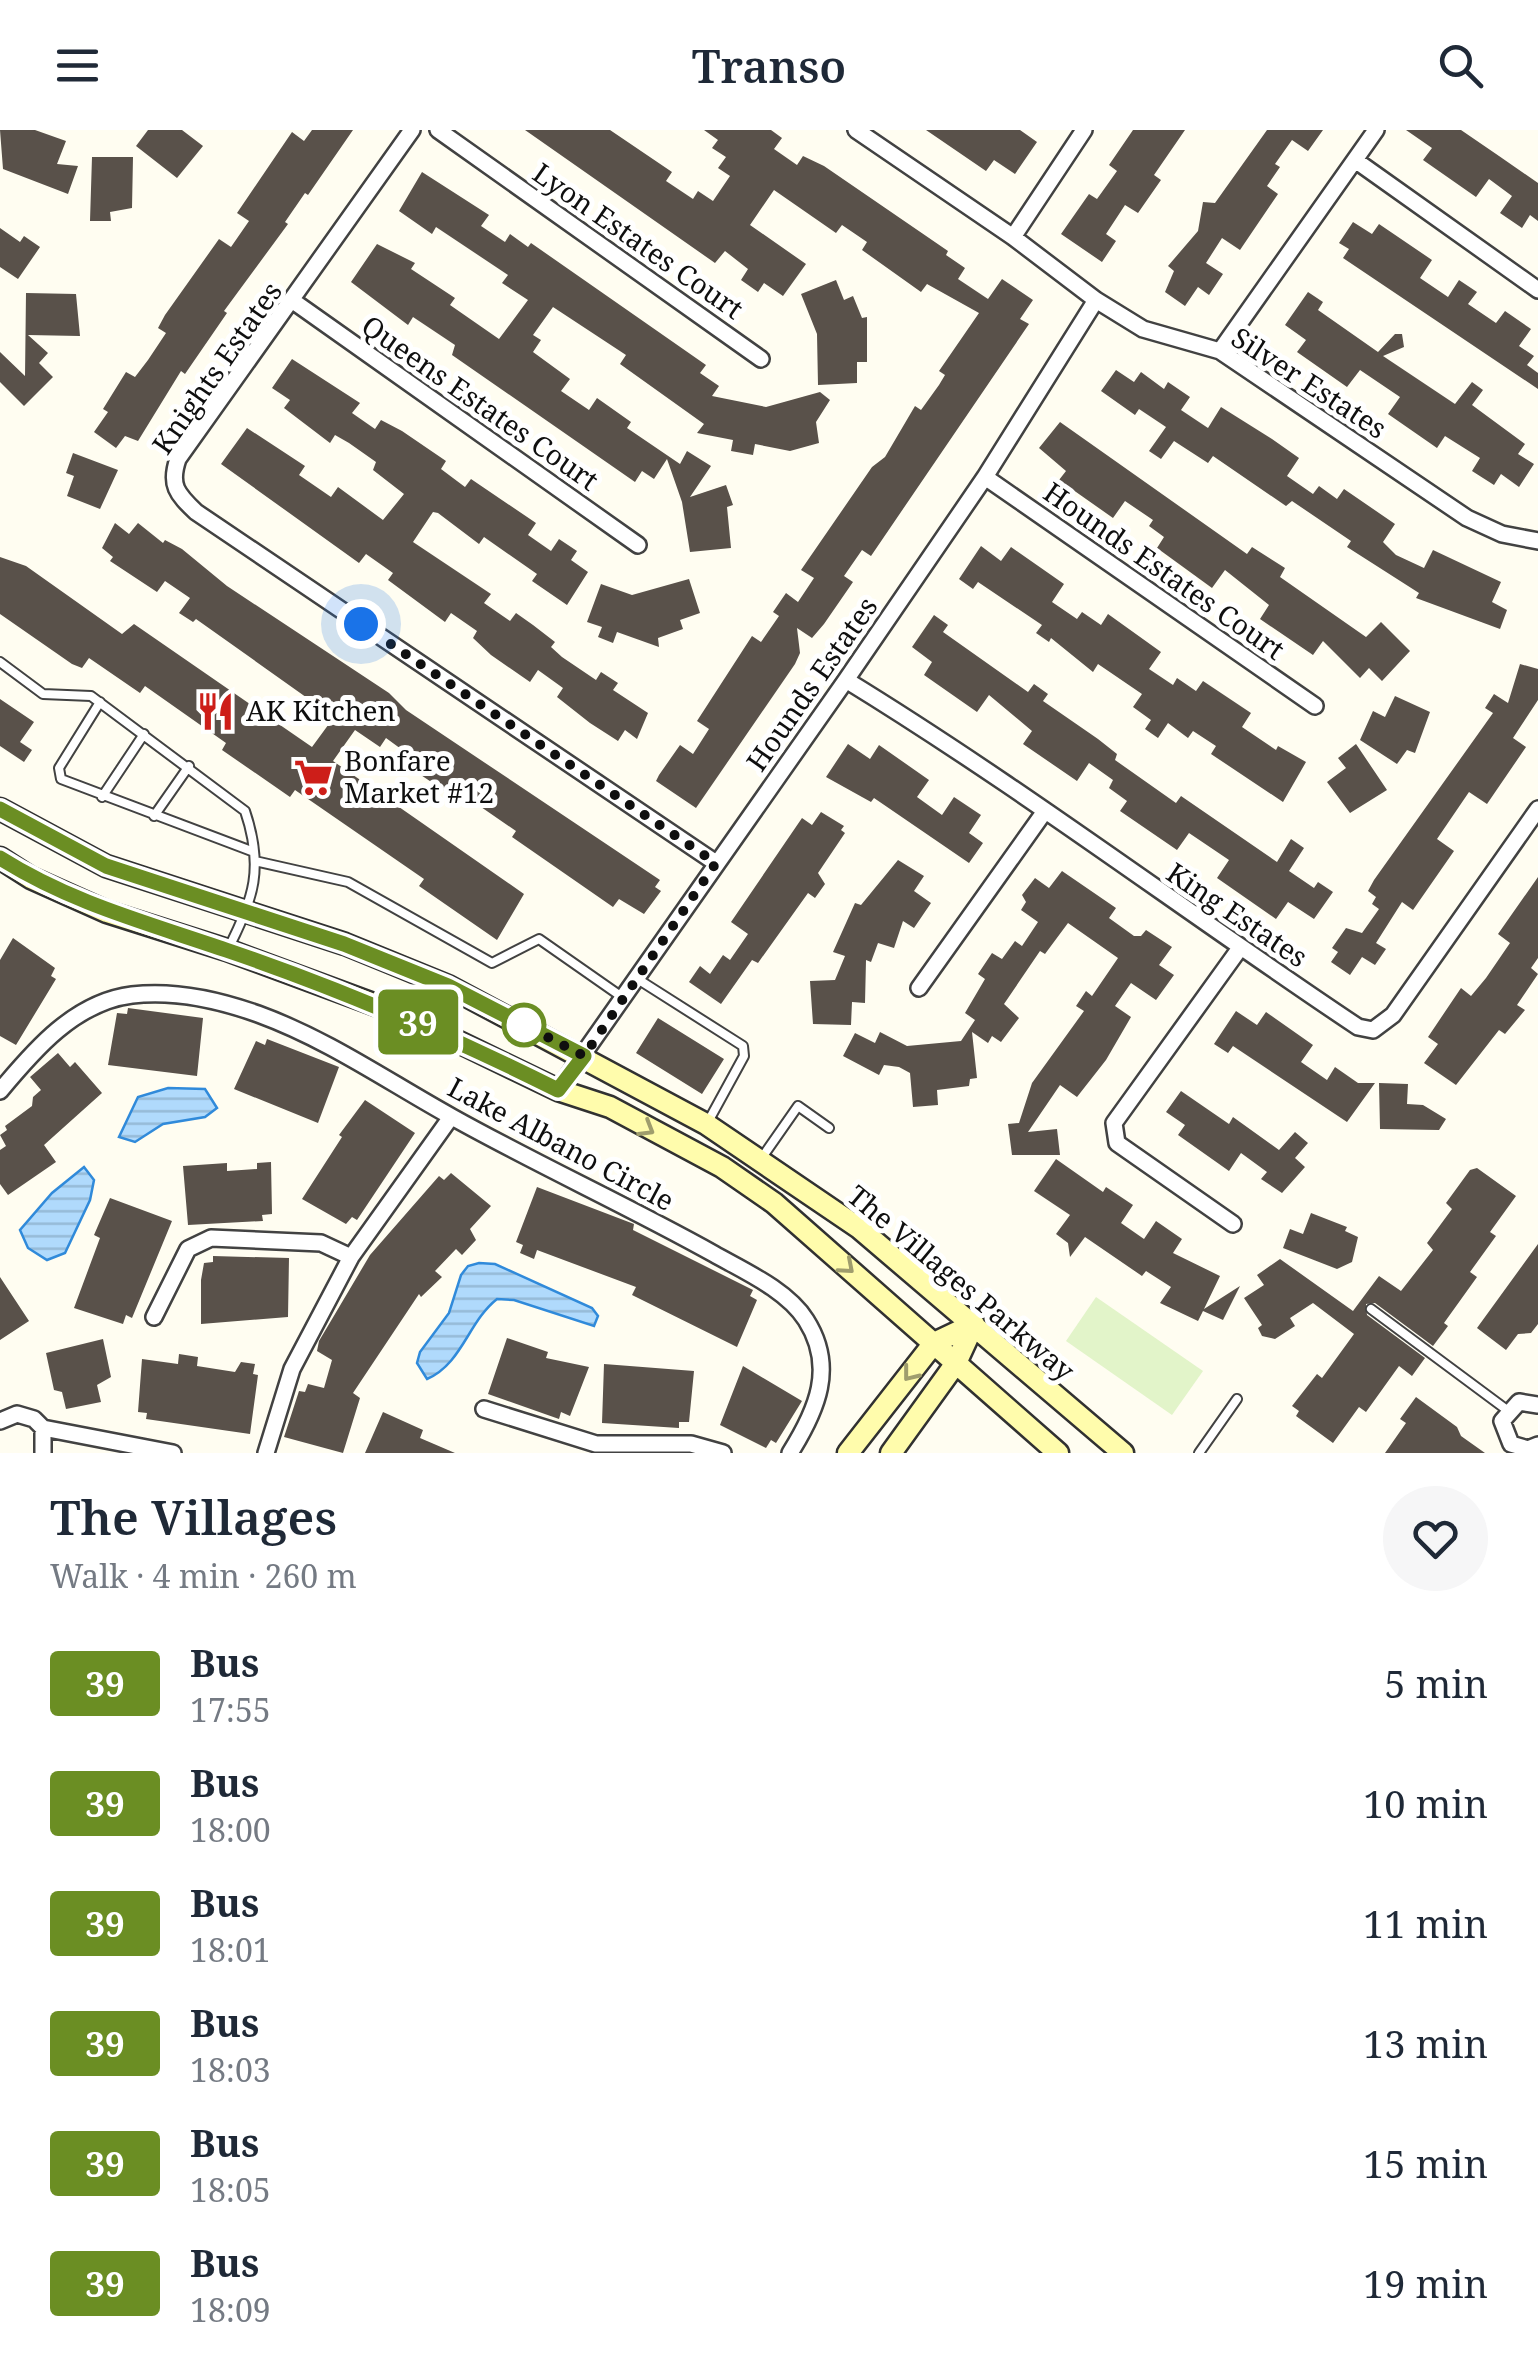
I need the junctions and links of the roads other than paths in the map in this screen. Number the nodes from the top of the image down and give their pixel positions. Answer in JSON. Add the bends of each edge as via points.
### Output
{"nodes":[{"id":1,"x":412,"y":130,"type":"edge"},
{"id":2,"x":438,"y":130,"type":"edge"},
{"id":3,"x":856,"y":130,"type":"edge"},
{"id":4,"x":1084,"y":130,"type":"edge"},
{"id":5,"x":1376,"y":130,"type":"edge"},
{"id":6,"x":1355,"y":160,"type":"junction"},
{"id":7,"x":1013,"y":237,"type":"junction"},
{"id":8,"x":1538,"y":290,"type":"edge"},
{"id":9,"x":1096,"y":300,"type":"junction"},
{"id":10,"x":293,"y":301,"type":"junction"},
{"id":11,"x":1220,"y":351,"type":"junction"},
{"id":12,"x":761,"y":359,"type":"dead end"},
{"id":13,"x":984,"y":477,"type":"junction"},
{"id":14,"x":1538,"y":541,"type":"edge"},
{"id":15,"x":638,"y":545,"type":"dead end"},
{"id":16,"x":0,"y":662,"type":"edge"},
{"id":17,"x":846,"y":680,"type":"junction"},
{"id":18,"x":100,"y":702,"type":"junction"},
{"id":19,"x":1315,"y":706,"type":"dead end"},
{"id":20,"x":144,"y":734,"type":"junction"},
{"id":21,"x":189,"y":766,"type":"junction"},
{"id":22,"x":102,"y":797,"type":"junction"},
{"id":23,"x":0,"y":809,"type":"edge"},
{"id":24,"x":1538,"y":809,"type":"edge"},
{"id":25,"x":1045,"y":811,"type":"junction"},
{"id":26,"x":154,"y":816,"type":"junction"},
{"id":27,"x":254,"y":856,"type":"junction"},
{"id":28,"x":0,"y":858,"type":"edge"},
{"id":29,"x":716,"y":863,"type":"junction"},
{"id":30,"x":248,"y":911,"type":"junction"},
{"id":31,"x":1240,"y":948,"type":"junction"},
{"id":32,"x":227,"y":950,"type":"junction"},
{"id":33,"x":636,"y":977,"type":"junction"},
{"id":34,"x":919,"y":988,"type":"dead end"},
{"id":35,"x":622,"y":997,"type":"junction"},
{"id":36,"x":584,"y":1056,"type":"junction"},
{"id":37,"x":558,"y":1090,"type":"junction"},
{"id":38,"x":0,"y":1091,"type":"edge"},
{"id":39,"x":451,"y":1116,"type":"junction"},
{"id":40,"x":706,"y":1124,"type":"junction"},
{"id":41,"x":829,"y":1128,"type":"dead end"},
{"id":42,"x":760,"y":1159,"type":"junction"},
{"id":43,"x":1232,"y":1224,"type":"dead end"},
{"id":44,"x":351,"y":1257,"type":"junction"},
{"id":45,"x":1372,"y":1309,"type":"dead end"},
{"id":46,"x":154,"y":1317,"type":"dead end"},
{"id":47,"x":974,"y":1324,"type":"junction"},
{"id":48,"x":934,"y":1344,"type":"junction"},
{"id":49,"x":956,"y":1364,"type":"junction"},
{"id":50,"x":1236,"y":1399,"type":"dead end"},
{"id":51,"x":1537,"y":1404,"type":"edge"},
{"id":52,"x":484,"y":1409,"type":"dead end"},
{"id":53,"x":1507,"y":1410,"type":"junction"},
{"id":54,"x":1,"y":1418,"type":"edge"},
{"id":55,"x":43,"y":1428,"type":"junction"},
{"id":56,"x":1538,"y":1446,"type":"edge"},
{"id":57,"x":1510,"y":1449,"type":"edge"},
{"id":58,"x":1120,"y":1452,"type":"edge"},
{"id":59,"x":42,"y":1453,"type":"edge"},
{"id":60,"x":173,"y":1453,"type":"edge"},
{"id":61,"x":266,"y":1453,"type":"edge"},
{"id":62,"x":723,"y":1453,"type":"edge"},
{"id":63,"x":790,"y":1453,"type":"edge"},
{"id":64,"x":848,"y":1453,"type":"edge"},
{"id":65,"x":891,"y":1453,"type":"edge"},
{"id":66,"x":1058,"y":1453,"type":"edge"},
{"id":67,"x":1199,"y":1453,"type":"edge"}],
"edges":[{"from":1,"to":10,"type":"street","name":"Knights Estates"},
{"from":2,"to":12,"type":"street","name":"Lyon Estates Court"},
{"from":3,"to":7,"type":"street","name":"Silver Estates"},
{"from":4,"to":7,"type":"street"},
{"from":5,"to":6,"type":"street"},
{"from":6,"to":8,"type":"street"},
{"from":6,"to":11,"type":"street"},
{"from":7,"to":9,"type":"street","name":"Silver Estates"},
{"from":9,"to":11,"type":"street","name":"Silver Estates","via":[[1144,329]]},
{"from":9,"to":13,"type":"street","name":"Hounds Estates"},
{"from":10,"to":15,"type":"street","name":"Queens Estates Court"},
{"from":10,"to":29,"type":"street","name":"Knights Estates","via":[[178,459],[172,477],[177,493]]},
{"from":11,"to":14,"type":"street","name":"Silver Estates","via":[[1468,518]]},
{"from":13,"to":17,"type":"street","name":"Hounds Estates"},
{"from":13,"to":19,"type":"street","name":"Hounds Estates Court"},
{"from":16,"to":18,"type":"lane","via":[[43,694]]},
{"from":17,"to":25,"type":"street","name":"King Estates"},
{"from":17,"to":29,"type":"street","name":"Hounds Estates"},
{"from":18,"to":20,"type":"lane"},
{"from":18,"to":22,"type":"lane","via":[[59,768],[61,779]]},
{"from":20,"to":21,"type":"lane"},
{"from":20,"to":22,"type":"lane"},
{"from":21,"to":26,"type":"lane"},
{"from":21,"to":27,"type":"lane","via":[[245,811]]},
{"from":22,"to":26,"type":"lane"},
{"from":23,"to":30,"type":"street","name":"The Villages Parkway","via":[[106,866]]},
{"from":24,"to":31,"type":"street","name":"King Estates","via":[[1393,1015],[1373,1030],[1358,1027]]},
{"from":25,"to":31,"type":"street","name":"King Estates"},
{"from":25,"to":34,"type":"street"},
{"from":26,"to":27,"type":"lane"},
{"from":27,"to":30,"type":"lane"},
{"from":27,"to":35,"type":"lane","via":[[348,882],[492,963],[539,938]]},
{"from":28,"to":32,"type":"street","via":[[106,912]]},
{"from":29,"to":33,"type":"street","name":"Hounds Estates"},
{"from":30,"to":32,"type":"lane"},
{"from":30,"to":36,"type":"street","name":"The Villages Parkway","via":[[448,986]]},
{"from":31,"to":43,"type":"street","via":[[1114,1123],[1117,1143]]},
{"from":32,"to":37,"type":"street","via":[[403,1015]]},
{"from":33,"to":35,"type":"street","name":"Hounds Estates"},
{"from":33,"to":40,"type":"lane","via":[[743,1046],[744,1056]]},
{"from":35,"to":36,"type":"street","name":"Hounds Estates"},
{"from":36,"to":37,"type":"street","name":"Hounds Estates"},
{"from":36,"to":40,"type":"street","name":"The Villages Parkway"},
{"from":37,"to":48,"type":"street","one_way":true,"via":[[610,1108],[722,1167],[774,1203]]},
{"from":38,"to":39,"type":"street","name":"Lake Albano Circle","via":[[39,1043],[85,1012],[130,995],[194,996],[346,1051]]},
{"from":39,"to":44,"type":"street"},
{"from":39,"to":63,"type":"street","name":"Lake Albano Circle","via":[[762,1281],[804,1316],[822,1359],[821,1391]]},
{"from":40,"to":42,"type":"street","name":"The Villages Parkway"},
{"from":41,"to":42,"type":"lane","via":[[798,1106]]},
{"from":42,"to":47,"type":"street","name":"The Villages Parkway","via":[[859,1228]]},
{"from":44,"to":46,"type":"street","via":[[321,1243],[211,1238],[188,1249]]},
{"from":44,"to":61,"type":"street","via":[[292,1369]]},
{"from":45,"to":53,"type":"lane"},
{"from":47,"to":48,"type":"street"},
{"from":47,"to":49,"type":"street"},
{"from":47,"to":58,"type":"street","name":"The Villages Parkway"},
{"from":48,"to":49,"type":"street"},
{"from":48,"to":64,"type":"street","one_way":true},
{"from":49,"to":65,"type":"street"},
{"from":49,"to":66,"type":"street"},
{"from":50,"to":67,"type":"lane"},
{"from":51,"to":53,"type":"street","via":[[1519,1402]]},
{"from":52,"to":62,"type":"street","via":[[596,1444],[691,1444]]},
{"from":53,"to":57,"type":"street","via":[[1502,1430]]},
{"from":54,"to":55,"type":"street","via":[[18,1414]]},
{"from":55,"to":59,"type":"street"},
{"from":55,"to":60,"type":"street"},
{"from":56,"to":57,"type":"street"}]}
